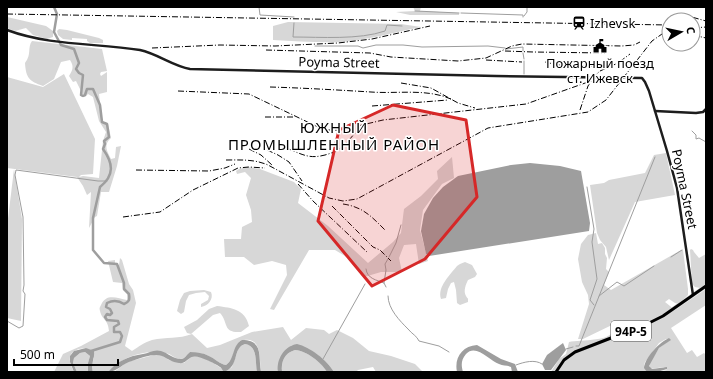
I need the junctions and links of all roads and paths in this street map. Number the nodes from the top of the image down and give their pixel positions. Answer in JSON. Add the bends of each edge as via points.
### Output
{"nodes":[{"id":1,"x":7,"y":30,"type":"edge"},
{"id":2,"x":706,"y":109,"type":"edge"},
{"id":3,"x":655,"y":111,"type":"junction"},
{"id":4,"x":706,"y":286,"type":"edge"},
{"id":5,"x":693,"y":296,"type":"junction"},
{"id":6,"x":556,"y":372,"type":"edge"}],
"edges":[{"from":1,"to":3,"type":"main road","name":"Poyma Street","via":[[56,42],[140,50],[186,69],[196,70],[640,78],[646,84]]},
{"from":2,"to":3,"type":"main road","via":[[696,113]]},
{"from":3,"to":5,"type":"main road","name":"Poyma Street","via":[[677,188]]},
{"from":4,"to":5,"type":"main road","number":"94Р-5"},
{"from":5,"to":6,"type":"main road","number":"94Р-5","via":[[647,324],[575,352],[564,360]]}]}
